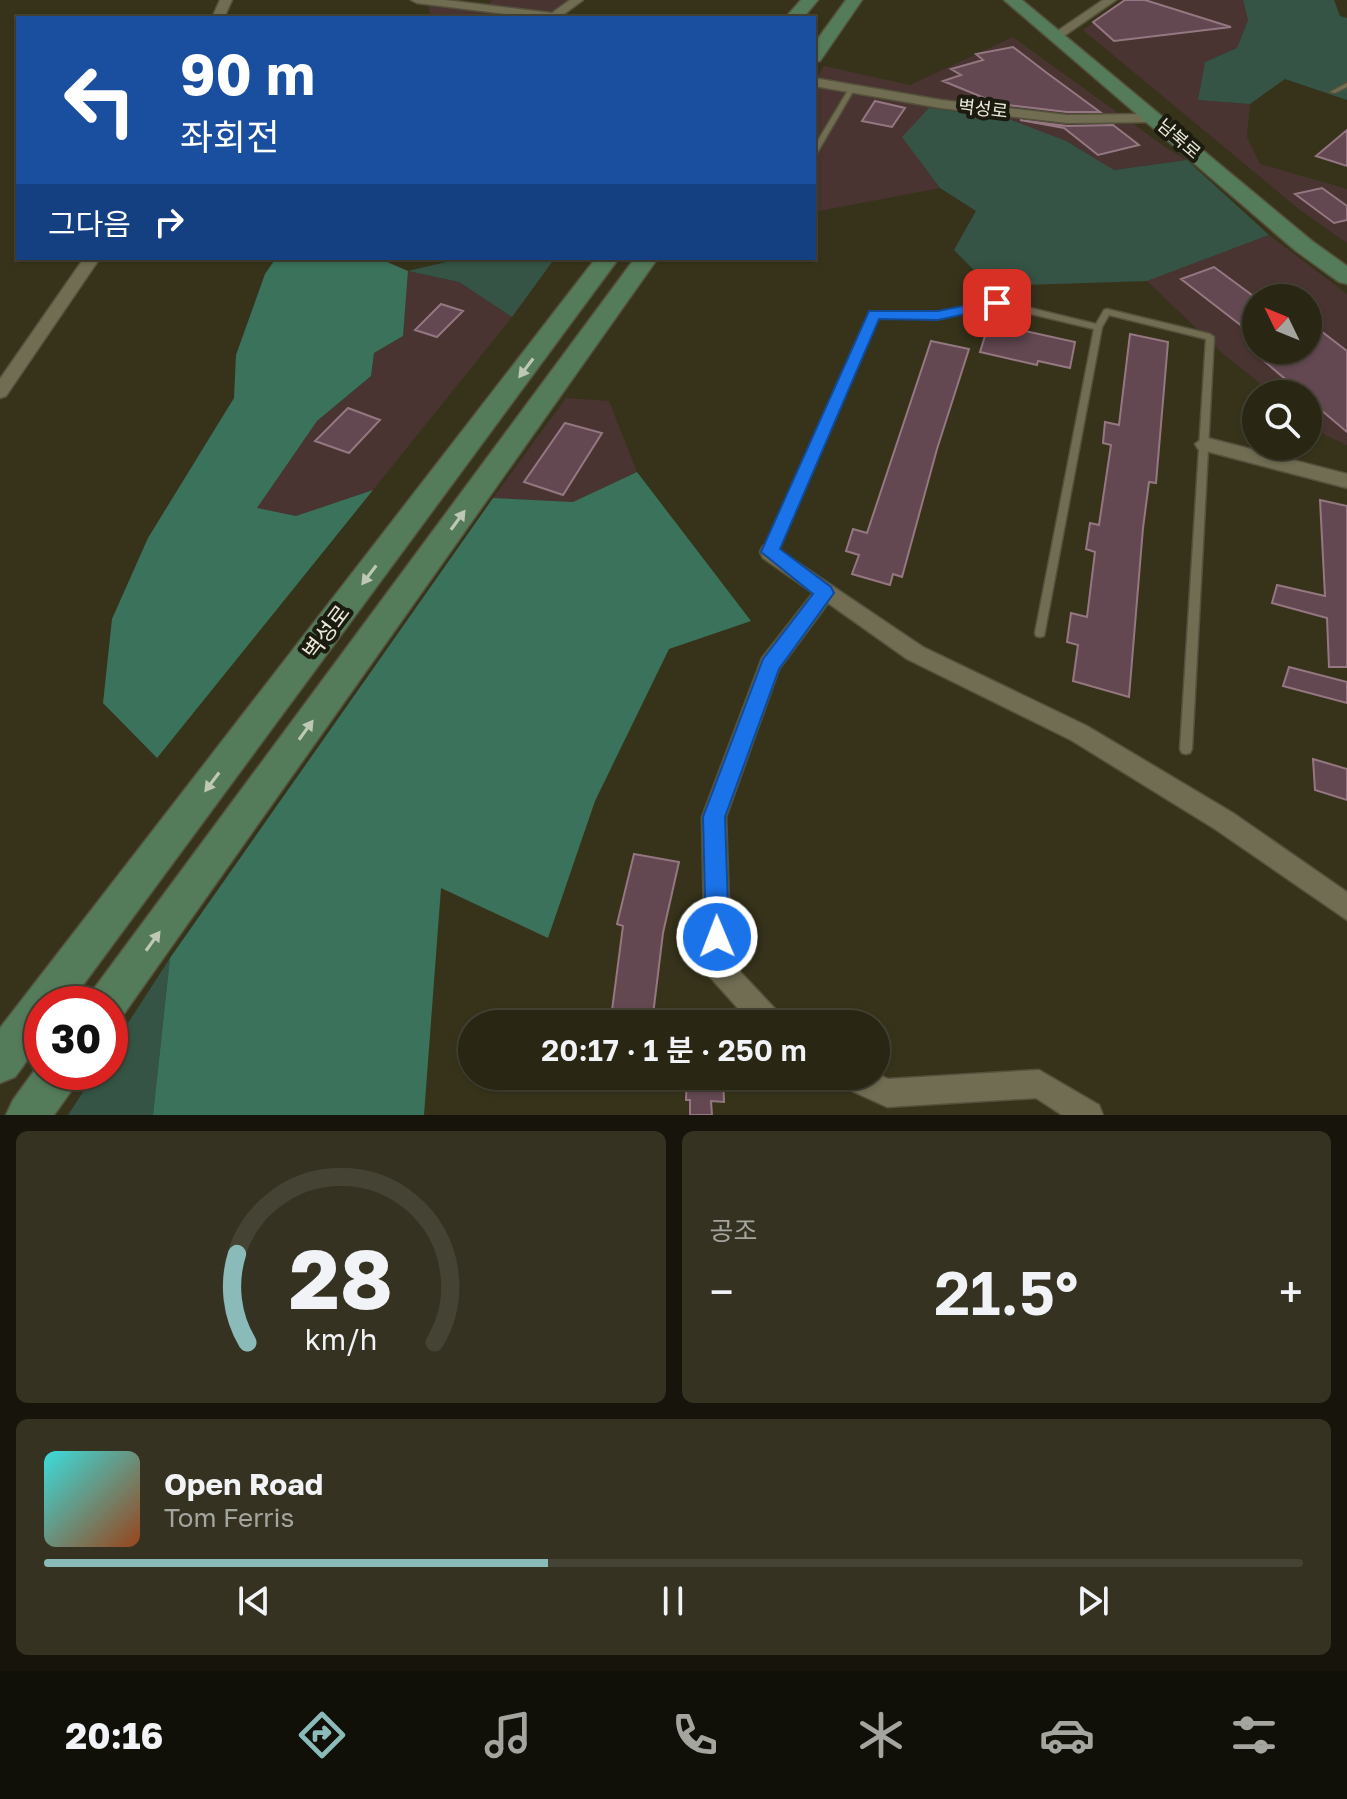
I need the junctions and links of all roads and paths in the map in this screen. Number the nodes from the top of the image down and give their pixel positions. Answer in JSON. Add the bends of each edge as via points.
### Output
{"nodes":[{"id":1,"x":417,"y":0,"type":"edge"},
{"id":2,"x":577,"y":0,"type":"edge"},
{"id":3,"x":810,"y":0,"type":"edge"},
{"id":4,"x":831,"y":0,"type":"edge"},
{"id":5,"x":868,"y":0,"type":"edge"},
{"id":6,"x":989,"y":0,"type":"edge"},
{"id":7,"x":1110,"y":0,"type":"edge"},
{"id":8,"x":458,"y":2,"type":"edge"},
{"id":9,"x":1016,"y":3,"type":"edge"},
{"id":10,"x":850,"y":7,"type":"edge"},
{"id":11,"x":554,"y":16,"type":"edge"},
{"id":12,"x":562,"y":16,"type":"edge"},
{"id":13,"x":796,"y":16,"type":"edge"},
{"id":14,"x":816,"y":20,"type":"edge"},
{"id":15,"x":1057,"y":36,"type":"junction"},
{"id":16,"x":816,"y":54,"type":"edge"},
{"id":17,"x":1090,"y":67,"type":"junction"},
{"id":18,"x":816,"y":82,"type":"edge"},
{"id":19,"x":1347,"y":85,"type":"edge"},
{"id":20,"x":852,"y":88,"type":"junction"},
{"id":21,"x":1333,"y":92,"type":"dead end"},
{"id":22,"x":1154,"y":118,"type":"junction"},
{"id":23,"x":816,"y":150,"type":"edge"},
{"id":24,"x":91,"y":260,"type":"edge"},
{"id":25,"x":594,"y":260,"type":"edge"},
{"id":26,"x":607,"y":260,"type":"edge"},
{"id":27,"x":646,"y":260,"type":"edge"},
{"id":28,"x":652,"y":260,"type":"edge"},
{"id":29,"x":1347,"y":277,"type":"edge"},
{"id":30,"x":626,"y":288,"type":"junction"},
{"id":31,"x":573,"y":305,"type":"junction"},
{"id":32,"x":1098,"y":327,"type":"junction"},
{"id":33,"x":0,"y":392,"type":"edge"},
{"id":34,"x":1204,"y":444,"type":"junction"},
{"id":35,"x":1347,"y":481,"type":"edge"},
{"id":36,"x":770,"y":552,"type":"joint"},
{"id":37,"x":824,"y":593,"type":"junction"},
{"id":38,"x":1040,"y":633,"type":"dead end"},
{"id":39,"x":1186,"y":749,"type":"dead end"},
{"id":40,"x":1347,"y":907,"type":"edge"},
{"id":41,"x":57,"y":986,"type":"edge"},
{"id":42,"x":120,"y":986,"type":"edge"},
{"id":43,"x":757,"y":1010,"type":"edge"},
{"id":44,"x":24,"y":1030,"type":"edge"},
{"id":45,"x":0,"y":1062,"type":"edge"},
{"id":46,"x":46,"y":1090,"type":"edge"},
{"id":47,"x":881,"y":1090,"type":"edge"},
{"id":48,"x":28,"y":1115,"type":"edge"},
{"id":49,"x":1089,"y":1115,"type":"edge"}],
"edges":[{"from":1,"to":8,"type":"street"},
{"from":2,"to":12,"type":"street"},
{"from":3,"to":13,"type":"main road"},
{"from":4,"to":14,"type":"main road"},
{"from":5,"to":10,"type":"main road"},
{"from":6,"to":17,"type":"main road"},
{"from":7,"to":15,"type":"street"},
{"from":8,"to":11,"type":"street"},
{"from":9,"to":15,"type":"main road","name":"남북로"},
{"from":10,"to":16,"type":"main road"},
{"from":15,"to":17,"type":"main road","name":"남북로"},
{"from":17,"to":22,"type":"main road","name":"남북로"},
{"from":18,"to":20,"type":"street","name":"벽성로"},
{"from":19,"to":21,"type":"lane"},
{"from":20,"to":22,"type":"street","name":"벽성로","via":[[1067,119]]},
{"from":20,"to":23,"type":"lane"},
{"from":22,"to":29,"type":"main road","name":"남북로"},
{"from":24,"to":33,"type":"street"},
{"from":25,"to":31,"type":"main road"},
{"from":26,"to":31,"type":"main road","name":"벽성로"},
{"from":27,"to":30,"type":"main road","name":"벽성로"},
{"from":28,"to":30,"type":"main road"},
{"from":42,"to":30,"type":"main road","name":"벽성로","one_way":true},
{"from":31,"to":41,"type":"main road","name":"벽성로","one_way":true},
{"from":32,"to":34,"type":"lane","via":[[1107,312],[1210,337]]},
{"from":32,"to":36,"type":"lane","via":[[997,303],[938,316],[874,314]]},
{"from":32,"to":38,"type":"lane"},
{"from":34,"to":35,"type":"street"},
{"from":34,"to":39,"type":"lane"},
{"from":36,"to":37,"type":"street"},
{"from":37,"to":40,"type":"street","via":[[915,653],[1079,733],[1224,821]]},
{"from":37,"to":43,"type":"street","via":[[770,665],[714,817],[718,967]]},
{"from":44,"to":45,"type":"main road","name":"벽성로"},
{"from":46,"to":48,"type":"main road"},
{"from":47,"to":49,"type":"street","via":[[1039,1084]]}]}
